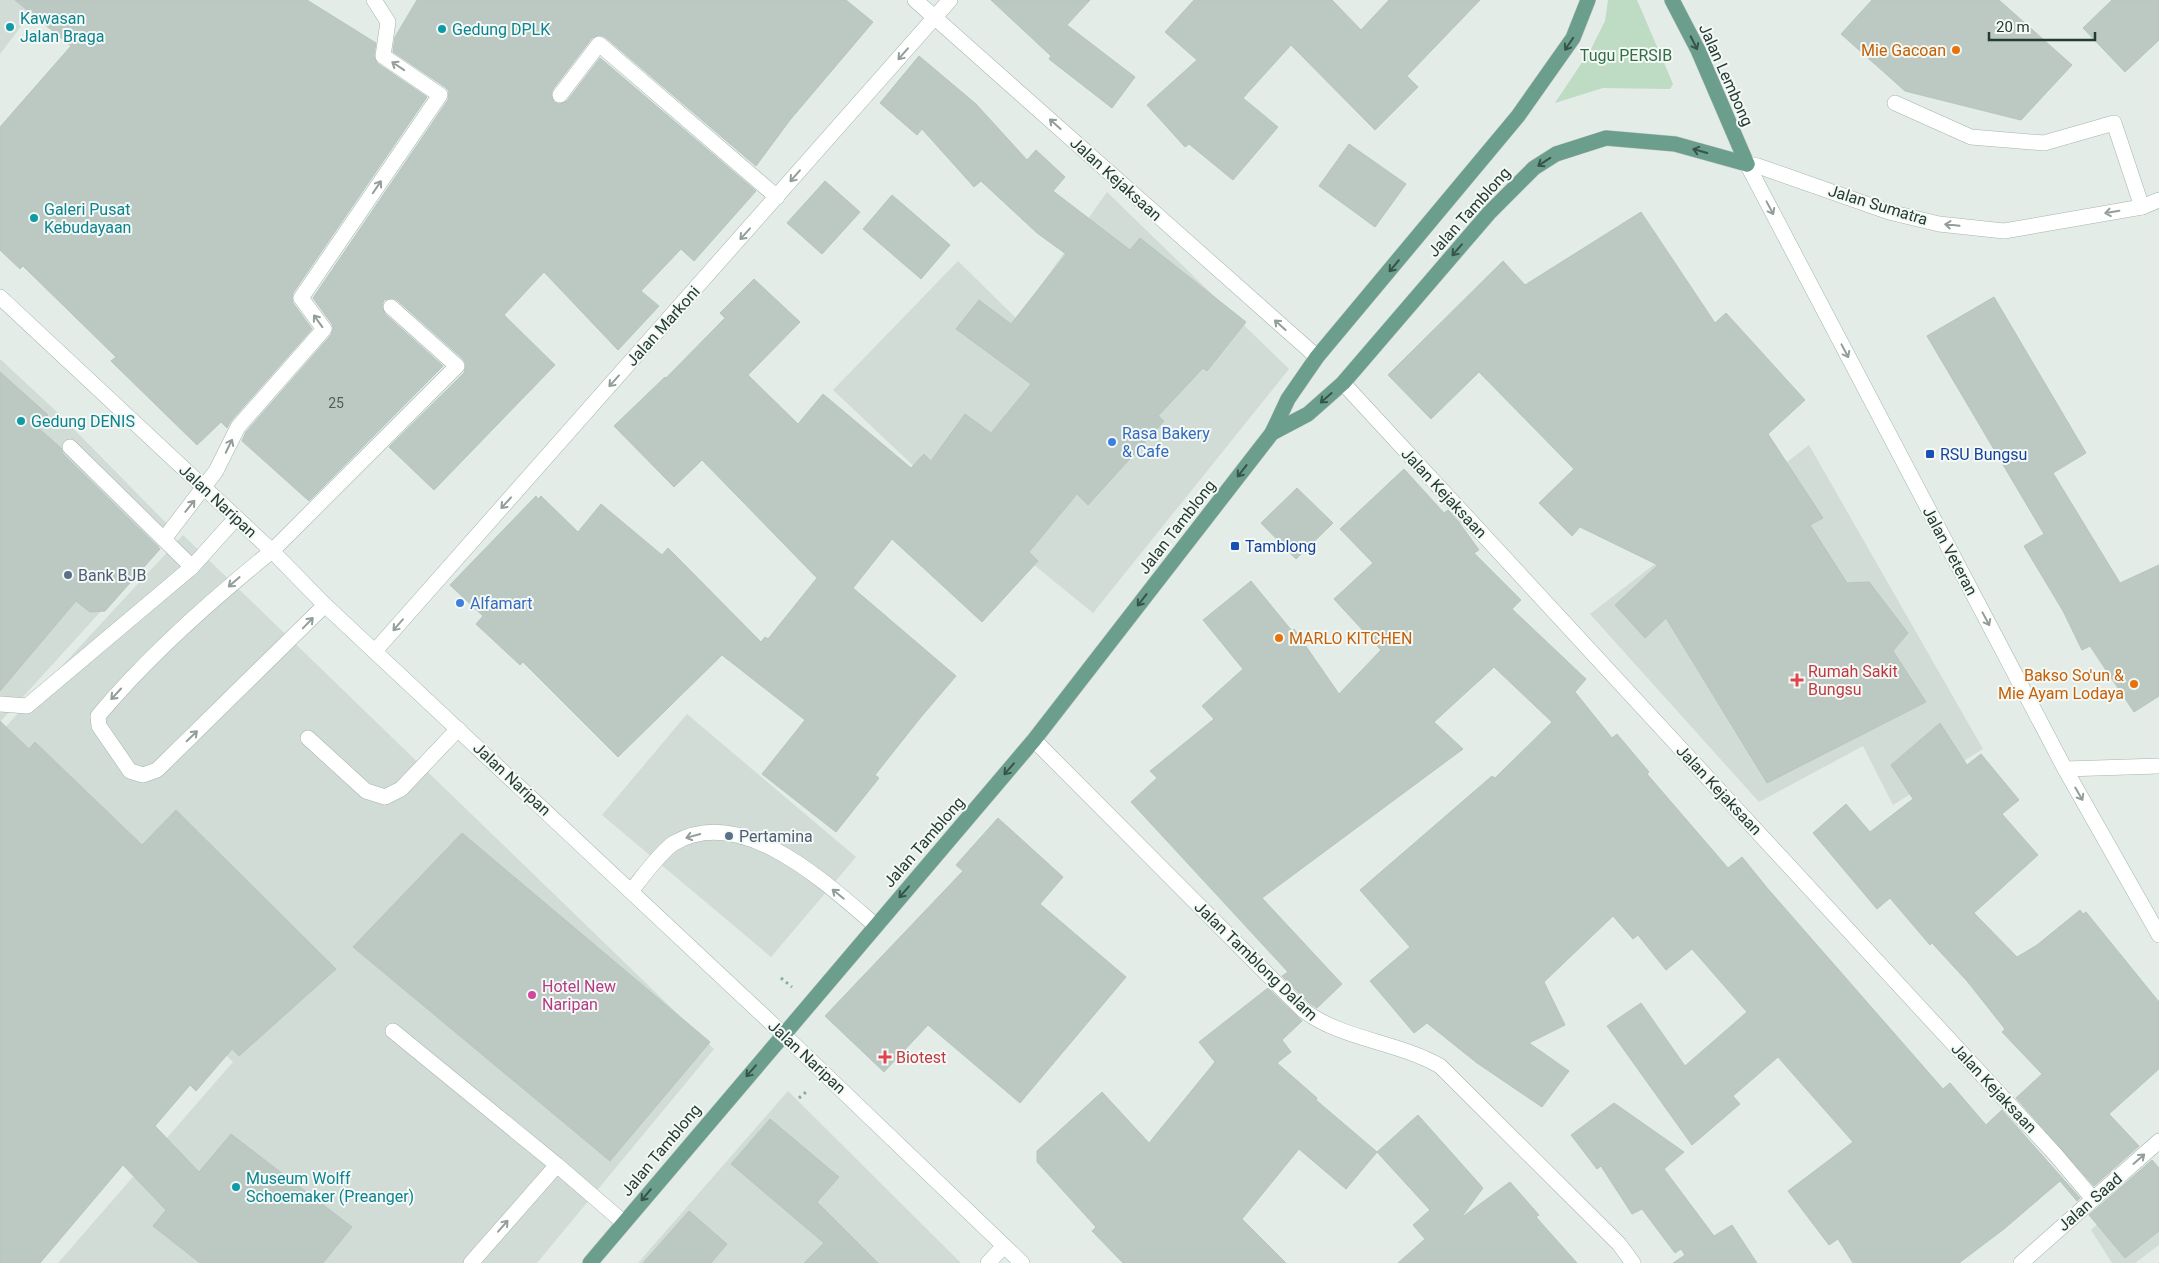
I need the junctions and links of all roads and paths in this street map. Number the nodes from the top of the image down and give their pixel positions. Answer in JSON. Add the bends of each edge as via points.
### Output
{"nodes":[{"id":1,"x":374,"y":0,"type":"edge"},
{"id":2,"x":915,"y":0,"type":"edge"},
{"id":3,"x":950,"y":0,"type":"edge"},
{"id":4,"x":1588,"y":0,"type":"edge"},
{"id":5,"x":1672,"y":0,"type":"edge"},
{"id":6,"x":935,"y":18,"type":"junction"},
{"id":7,"x":560,"y":95,"type":"dead end"},
{"id":8,"x":1895,"y":103,"type":"dead end"},
{"id":9,"x":1747,"y":164,"type":"junction"},
{"id":10,"x":777,"y":197,"type":"junction"},
{"id":11,"x":2159,"y":200,"type":"edge"},
{"id":12,"x":2142,"y":207,"type":"junction"},
{"id":13,"x":0,"y":297,"type":"edge"},
{"id":14,"x":391,"y":307,"type":"dead end"},
{"id":15,"x":1317,"y":357,"type":"junction"},
{"id":16,"x":1343,"y":383,"type":"junction"},
{"id":17,"x":1272,"y":433,"type":"junction"},
{"id":18,"x":70,"y":446,"type":"dead end"},
{"id":19,"x":204,"y":488,"type":"junction"},
{"id":20,"x":236,"y":518,"type":"junction"},
{"id":21,"x":164,"y":539,"type":"junction"},
{"id":22,"x":272,"y":551,"type":"junction"},
{"id":23,"x":192,"y":567,"type":"junction"},
{"id":24,"x":325,"y":605,"type":"junction"},
{"id":25,"x":375,"y":651,"type":"junction"},
{"id":26,"x":0,"y":704,"type":"edge"},
{"id":27,"x":458,"y":729,"type":"junction"},
{"id":28,"x":308,"y":738,"type":"dead end"},
{"id":29,"x":1034,"y":740,"type":"junction"},
{"id":30,"x":2159,"y":766,"type":"edge"},
{"id":31,"x":2064,"y":769,"type":"junction"},
{"id":32,"x":631,"y":891,"type":"junction"},
{"id":33,"x":875,"y":925,"type":"junction"},
{"id":34,"x":2159,"y":935,"type":"edge"},
{"id":35,"x":393,"y":1031,"type":"dead end"},
{"id":36,"x":783,"y":1034,"type":"junction"},
{"id":37,"x":2159,"y":1141,"type":"edge"},
{"id":38,"x":557,"y":1165,"type":"junction"},
{"id":39,"x":2093,"y":1199,"type":"junction"},
{"id":40,"x":623,"y":1222,"type":"junction"},
{"id":41,"x":1004,"y":1246,"type":"junction"},
{"id":42,"x":470,"y":1263,"type":"edge"},
{"id":43,"x":590,"y":1263,"type":"edge"},
{"id":44,"x":988,"y":1263,"type":"edge"},
{"id":45,"x":1022,"y":1263,"type":"edge"},
{"id":46,"x":1633,"y":1263,"type":"edge"},
{"id":47,"x":2021,"y":1263,"type":"edge"}],
"edges":[{"from":19,"to":1,"type":"street","one_way":true,"via":[[238,427],[324,330],[301,298],[440,95],[383,56],[388,22]]},
{"from":2,"to":6,"type":"street","name":"Jalan Kejaksaan"},
{"from":3,"to":6,"type":"street","name":"Jalan Markoni"},
{"from":4,"to":15,"type":"main road","name":"Jalan Tamblong","one_way":true,"via":[[1573,38],[1518,116]]},
{"from":5,"to":9,"type":"main road","name":"Jalan Lembong","one_way":true,"via":[[1698,50]]},
{"from":6,"to":10,"type":"street","name":"Jalan Markoni","one_way":true},
{"from":15,"to":6,"type":"street","name":"Jalan Kejaksaan","one_way":true},
{"from":7,"to":10,"type":"street","via":[[600,44]]},
{"from":8,"to":12,"type":"street","via":[[1971,137],[2044,144],[2114,123]]},
{"from":12,"to":9,"type":"street","name":"Jalan Sumatra","one_way":true,"via":[[2004,231],[1939,224],[1889,212]]},
{"from":9,"to":16,"type":"main road","name":"Jalan Tamblong","one_way":true,"via":[[1675,144],[1606,138],[1556,154],[1534,168],[1489,213]]},
{"from":9,"to":31,"type":"street","name":"Jalan Veteran","one_way":true},
{"from":10,"to":25,"type":"street","name":"Jalan Markoni","one_way":true},
{"from":11,"to":12,"type":"street","name":"Jalan Sumatra"},
{"from":13,"to":19,"type":"street","name":"Jalan Naripan"},
{"from":14,"to":22,"type":"street","via":[[457,366]]},
{"from":15,"to":17,"type":"main road","name":"Jalan Tamblong","via":[[1288,399]]},
{"from":16,"to":17,"type":"main road","name":"Jalan Tamblong","one_way":true,"via":[[1308,414]]},
{"from":16,"to":39,"type":"street","name":"Jalan Kejaksaan","via":[[2056,1154]]},
{"from":17,"to":29,"type":"main road","name":"Jalan Tamblong","one_way":true},
{"from":18,"to":21,"type":"street"},
{"from":19,"to":20,"type":"street","name":"Jalan Naripan"},
{"from":21,"to":19,"type":"street","one_way":true},
{"from":20,"to":22,"type":"street","name":"Jalan Naripan"},
{"from":20,"to":23,"type":"street"},
{"from":21,"to":23,"type":"street"},
{"from":22,"to":24,"type":"street","name":"Jalan Naripan"},
{"from":22,"to":24,"type":"street","one_way":true,"via":[[184,626],[98,716],[98,726],[130,770],[143,775],[157,770]]},
{"from":23,"to":26,"type":"street","via":[[27,706]]},
{"from":24,"to":25,"type":"street","name":"Jalan Naripan"},
{"from":25,"to":27,"type":"street","name":"Jalan Naripan"},
{"from":27,"to":28,"type":"street","via":[[401,789],[385,797],[366,791]]},
{"from":27,"to":32,"type":"street","name":"Jalan Naripan"},
{"from":29,"to":33,"type":"main road","name":"Jalan Tamblong","one_way":true},
{"from":29,"to":46,"type":"street","name":"Jalan Tamblong Dalam","via":[[1303,1010],[1319,1022],[1423,1056],[1440,1066],[1619,1244]]},
{"from":30,"to":31,"type":"street"},
{"from":31,"to":34,"type":"street","name":"Jalan Veteran","one_way":true},
{"from":33,"to":32,"type":"street","one_way":true,"via":[[806,868],[761,843],[719,832],[692,835],[672,844]]},
{"from":32,"to":36,"type":"street","name":"Jalan Naripan"},
{"from":33,"to":36,"type":"main road","name":"Jalan Tamblong"},
{"from":35,"to":38,"type":"street"},
{"from":36,"to":40,"type":"main road","name":"Jalan Tamblong","one_way":true},
{"from":36,"to":41,"type":"street","name":"Jalan Naripan"},
{"from":39,"to":37,"type":"street","name":"Jalan Saad","one_way":true},
{"from":38,"to":40,"type":"street"},
{"from":42,"to":38,"type":"street","one_way":true},
{"from":39,"to":47,"type":"street","name":"Jalan Saad"},
{"from":40,"to":43,"type":"main road","name":"Jalan Tamblong"},
{"from":41,"to":44,"type":"street"},
{"from":41,"to":45,"type":"street","name":"Jalan Naripan"}]}
